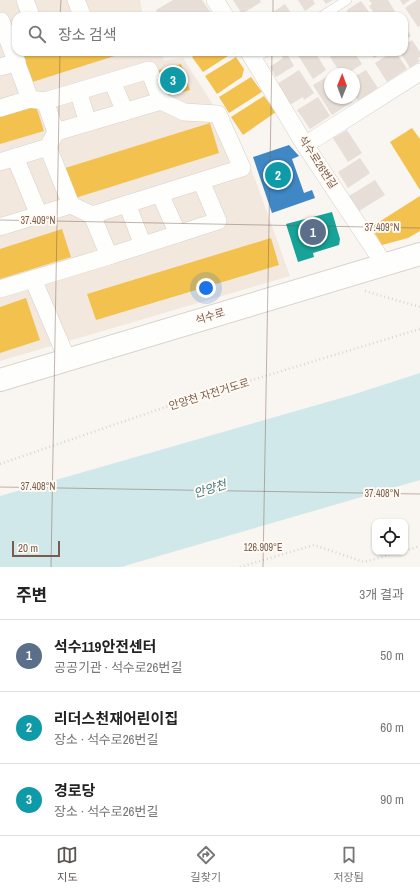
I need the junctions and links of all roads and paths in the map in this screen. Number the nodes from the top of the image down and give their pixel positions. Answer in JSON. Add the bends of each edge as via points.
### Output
{"nodes":[{"id":1,"x":25,"y":0,"type":"edge"},
{"id":2,"x":215,"y":0,"type":"edge"},
{"id":3,"x":347,"y":0,"type":"edge"},
{"id":4,"x":30,"y":12,"type":"edge"},
{"id":5,"x":222,"y":12,"type":"edge"},
{"id":6,"x":328,"y":12,"type":"edge"},
{"id":7,"x":0,"y":22,"type":"edge"},
{"id":8,"x":12,"y":37,"type":"edge"},
{"id":9,"x":16,"y":56,"type":"edge"},
{"id":10,"x":257,"y":56,"type":"edge"},
{"id":11,"x":17,"y":62,"type":"junction"},
{"id":12,"x":0,"y":67,"type":"edge"},
{"id":13,"x":420,"y":72,"type":"edge"},
{"id":14,"x":112,"y":81,"type":"junction"},
{"id":15,"x":78,"y":91,"type":"junction"},
{"id":16,"x":38,"y":100,"type":"junction"},
{"id":17,"x":162,"y":101,"type":"junction"},
{"id":18,"x":0,"y":108,"type":"edge"},
{"id":19,"x":125,"y":112,"type":"junction"},
{"id":20,"x":88,"y":123,"type":"junction"},
{"id":21,"x":52,"y":139,"type":"junction"},
{"id":22,"x":305,"y":145,"type":"junction"},
{"id":23,"x":7,"y":160,"type":"edge"},
{"id":24,"x":201,"y":181,"type":"junction"},
{"id":25,"x":160,"y":194,"type":"junction"},
{"id":26,"x":127,"y":204,"type":"junction"},
{"id":27,"x":71,"y":205,"type":"junction"},
{"id":28,"x":38,"y":215,"type":"junction"},
{"id":29,"x":92,"y":215,"type":"junction"},
{"id":30,"x":0,"y":226,"type":"edge"},
{"id":31,"x":178,"y":234,"type":"junction"},
{"id":32,"x":143,"y":245,"type":"junction"},
{"id":33,"x":420,"y":254,"type":"edge"},
{"id":34,"x":109,"y":256,"type":"junction"},
{"id":35,"x":384,"y":264,"type":"junction"},
{"id":36,"x":349,"y":274,"type":"junction"},
{"id":37,"x":33,"y":279,"type":"junction"},
{"id":38,"x":0,"y":289,"type":"edge"},
{"id":39,"x":420,"y":307,"type":"edge"},
{"id":40,"x":420,"y":329,"type":"edge"},
{"id":41,"x":67,"y":359,"type":"junction"},
{"id":42,"x":0,"y":380,"type":"edge"},
{"id":43,"x":0,"y":464,"type":"edge"},
{"id":44,"x":420,"y":546,"type":"edge"},
{"id":45,"x":408,"y":550,"type":"edge"},
{"id":46,"x":389,"y":555,"type":"edge"},
{"id":47,"x":240,"y":567,"type":"edge"}],
"edges":[{"from":1,"to":4,"type":"street"},
{"from":2,"to":5,"type":"street"},
{"from":3,"to":6,"type":"lane"},
{"from":7,"to":8,"type":"street"},
{"from":9,"to":11,"type":"street"},
{"from":10,"to":22,"type":"street","name":"석수로26번길"},
{"from":11,"to":12,"type":"street"},
{"from":11,"to":16,"type":"street"},
{"from":13,"to":22,"type":"street"},
{"from":14,"to":15,"type":"street"},
{"from":14,"to":17,"type":"street","via":[[149,70]]},
{"from":14,"to":19,"type":"street"},
{"from":15,"to":16,"type":"street"},
{"from":15,"to":20,"type":"street"},
{"from":16,"to":18,"type":"street"},
{"from":16,"to":21,"type":"street"},
{"from":17,"to":19,"type":"street"},
{"from":17,"to":24,"type":"street","via":[[184,112],[218,114],[242,168]]},
{"from":19,"to":20,"type":"street"},
{"from":20,"to":21,"type":"street"},
{"from":21,"to":23,"type":"street"},
{"from":21,"to":27,"type":"street"},
{"from":22,"to":35,"type":"street","name":"석수로26번길"},
{"from":23,"to":28,"type":"street"},
{"from":24,"to":25,"type":"street"},
{"from":24,"to":31,"type":"street","via":[[218,221]]},
{"from":25,"to":26,"type":"street"},
{"from":25,"to":31,"type":"street"},
{"from":26,"to":29,"type":"street"},
{"from":26,"to":32,"type":"street"},
{"from":27,"to":28,"type":"street"},
{"from":27,"to":29,"type":"street"},
{"from":28,"to":30,"type":"street"},
{"from":29,"to":34,"type":"street"},
{"from":31,"to":32,"type":"street"},
{"from":32,"to":34,"type":"street"},
{"from":33,"to":35,"type":"street","name":"석수로"},
{"from":34,"to":37,"type":"street"},
{"from":35,"to":36,"type":"street","name":"석수로"},
{"from":36,"to":39,"type":"path","via":[[360,290]]},
{"from":36,"to":41,"type":"street","name":"석수로"},
{"from":37,"to":38,"type":"street"},
{"from":37,"to":41,"type":"street"},
{"from":40,"to":43,"type":"path","name":"안양천 자전거도로","via":[[183,401]]},
{"from":41,"to":42,"type":"street","name":"석수로"},
{"from":44,"to":45,"type":"path"},
{"from":46,"to":47,"type":"path","via":[[364,562],[314,545]]}]}
